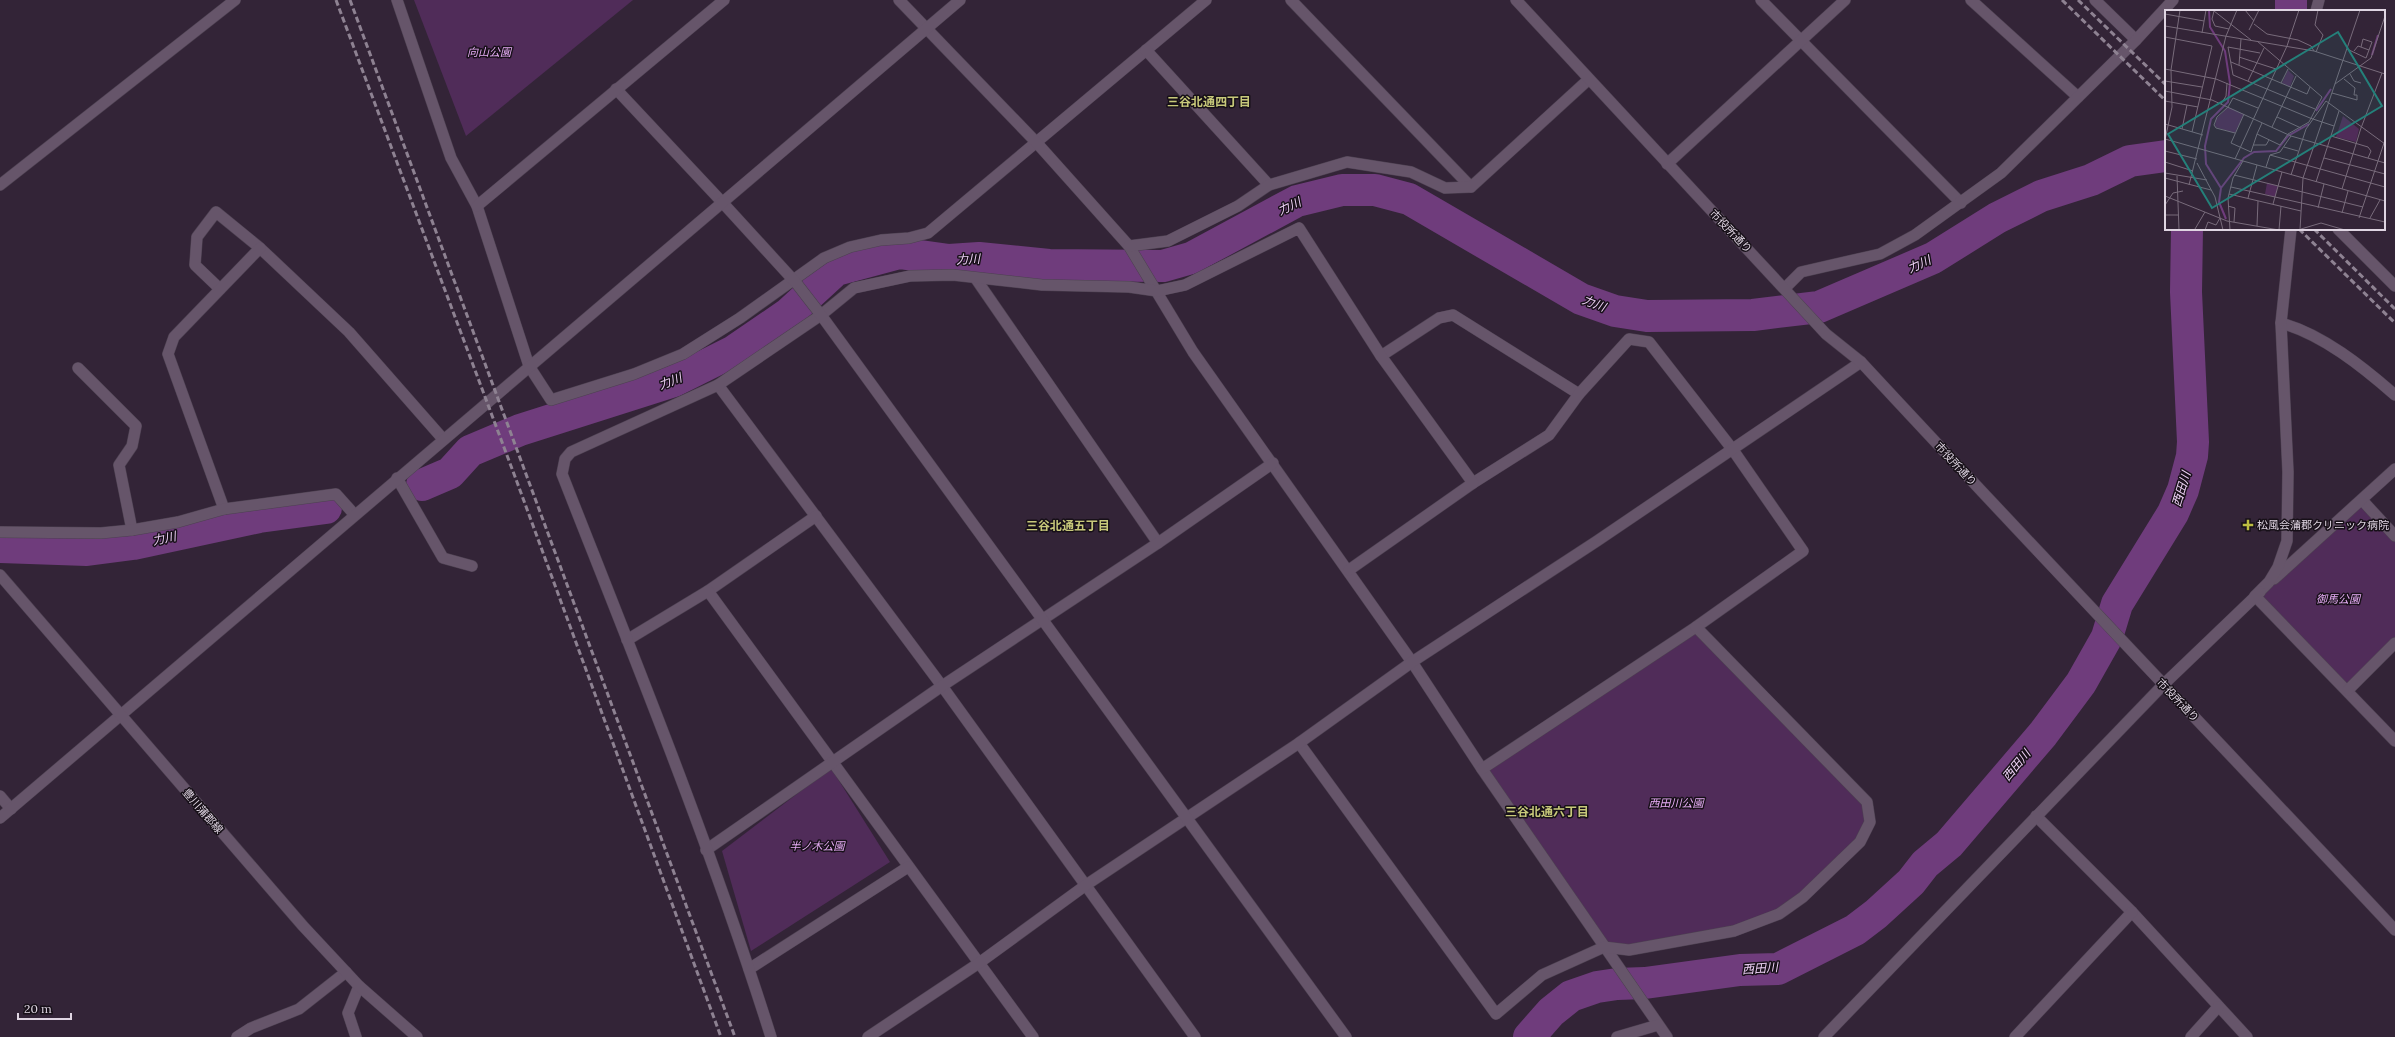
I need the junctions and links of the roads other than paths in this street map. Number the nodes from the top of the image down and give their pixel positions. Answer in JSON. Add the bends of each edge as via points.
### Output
{"nodes":[{"id":1,"x":235,"y":0,"type":"edge"},
{"id":2,"x":397,"y":0,"type":"edge"},
{"id":3,"x":899,"y":0,"type":"edge"},
{"id":4,"x":960,"y":0,"type":"edge"},
{"id":5,"x":1206,"y":0,"type":"edge"},
{"id":6,"x":1291,"y":0,"type":"edge"},
{"id":7,"x":1516,"y":0,"type":"edge"},
{"id":8,"x":1761,"y":0,"type":"edge"},
{"id":9,"x":1845,"y":0,"type":"edge"},
{"id":10,"x":1971,"y":0,"type":"edge"},
{"id":11,"x":2095,"y":0,"type":"edge"},
{"id":12,"x":2173,"y":0,"type":"edge"},
{"id":13,"x":2319,"y":0,"type":"edge"},
{"id":14,"x":721,"y":1,"type":"edge"},
{"id":15,"x":2316,"y":10,"type":"edge"},
{"id":16,"x":926,"y":29,"type":"junction"},
{"id":17,"x":2136,"y":40,"type":"junction"},
{"id":18,"x":1802,"y":41,"type":"junction"},
{"id":19,"x":1146,"y":50,"type":"junction"},
{"id":20,"x":1588,"y":80,"type":"junction"},
{"id":21,"x":616,"y":89,"type":"junction"},
{"id":22,"x":2078,"y":97,"type":"junction"},
{"id":23,"x":1036,"y":142,"type":"junction"},
{"id":24,"x":1667,"y":164,"type":"junction"},
{"id":25,"x":0,"y":185,"type":"edge"},
{"id":26,"x":1269,"y":185,"type":"junction"},
{"id":27,"x":1471,"y":187,"type":"junction"},
{"id":28,"x":722,"y":202,"type":"junction"},
{"id":29,"x":1961,"y":203,"type":"junction"},
{"id":30,"x":477,"y":206,"type":"junction"},
{"id":31,"x":2290,"y":230,"type":"edge"},
{"id":32,"x":2339,"y":230,"type":"edge"},
{"id":33,"x":260,"y":248,"type":"junction"},
{"id":34,"x":1131,"y":249,"type":"junction"},
{"id":35,"x":976,"y":279,"type":"junction"},
{"id":36,"x":795,"y":282,"type":"junction"},
{"id":37,"x":2395,"y":286,"type":"edge"},
{"id":38,"x":1154,"y":287,"type":"junction"},
{"id":39,"x":1785,"y":288,"type":"junction"},
{"id":40,"x":220,"y":289,"type":"junction"},
{"id":41,"x":821,"y":315,"type":"junction"},
{"id":42,"x":2281,"y":323,"type":"junction"},
{"id":43,"x":1381,"y":356,"type":"junction"},
{"id":44,"x":1861,"y":362,"type":"junction"},
{"id":45,"x":529,"y":366,"type":"junction"},
{"id":46,"x":78,"y":368,"type":"dead end"},
{"id":47,"x":718,"y":384,"type":"junction"},
{"id":48,"x":1579,"y":394,"type":"junction"},
{"id":49,"x":2395,"y":395,"type":"edge"},
{"id":50,"x":443,"y":439,"type":"junction"},
{"id":51,"x":1732,"y":450,"type":"junction"},
{"id":52,"x":1273,"y":463,"type":"junction"},
{"id":53,"x":2395,"y":469,"type":"edge"},
{"id":54,"x":397,"y":478,"type":"junction"},
{"id":55,"x":1473,"y":483,"type":"junction"},
{"id":56,"x":2362,"y":500,"type":"junction"},
{"id":57,"x":224,"y":509,"type":"junction"},
{"id":58,"x":354,"y":514,"type":"junction"},
{"id":59,"x":816,"y":516,"type":"junction"},
{"id":60,"x":132,"y":530,"type":"junction"},
{"id":61,"x":0,"y":532,"type":"edge"},
{"id":62,"x":2395,"y":536,"type":"edge"},
{"id":63,"x":1158,"y":543,"type":"junction"},
{"id":64,"x":472,"y":566,"type":"dead end"},
{"id":65,"x":1349,"y":570,"type":"junction"},
{"id":66,"x":0,"y":575,"type":"edge"},
{"id":67,"x":708,"y":591,"type":"junction"},
{"id":68,"x":2255,"y":596,"type":"junction"},
{"id":69,"x":1043,"y":620,"type":"junction"},
{"id":70,"x":1696,"y":627,"type":"junction"},
{"id":71,"x":627,"y":640,"type":"junction"},
{"id":72,"x":2395,"y":643,"type":"edge"},
{"id":73,"x":1412,"y":662,"type":"junction"},
{"id":74,"x":2164,"y":684,"type":"junction"},
{"id":75,"x":942,"y":686,"type":"junction"},
{"id":76,"x":2348,"y":690,"type":"junction"},
{"id":77,"x":119,"y":715,"type":"junction"},
{"id":78,"x":2395,"y":741,"type":"edge"},
{"id":79,"x":1298,"y":743,"type":"junction"},
{"id":80,"x":833,"y":762,"type":"junction"},
{"id":81,"x":1482,"y":769,"type":"junction"},
{"id":82,"x":0,"y":796,"type":"edge"},
{"id":83,"x":11,"y":808,"type":"junction"},
{"id":84,"x":2036,"y":816,"type":"junction"},
{"id":85,"x":0,"y":818,"type":"edge"},
{"id":86,"x":1186,"y":818,"type":"junction"},
{"id":87,"x":706,"y":850,"type":"junction"},
{"id":88,"x":908,"y":867,"type":"junction"},
{"id":89,"x":1086,"y":885,"type":"junction"},
{"id":90,"x":2132,"y":912,"type":"junction"},
{"id":91,"x":2395,"y":930,"type":"edge"},
{"id":92,"x":1604,"y":947,"type":"junction"},
{"id":93,"x":979,"y":963,"type":"junction"},
{"id":94,"x":749,"y":969,"type":"junction"},
{"id":95,"x":346,"y":972,"type":"junction"},
{"id":96,"x":359,"y":986,"type":"junction"},
{"id":97,"x":2218,"y":1006,"type":"junction"},
{"id":98,"x":1662,"y":1031,"type":"edge"},
{"id":99,"x":870,"y":1036,"type":"edge"},
{"id":100,"x":237,"y":1037,"type":"edge"},
{"id":101,"x":356,"y":1037,"type":"edge"},
{"id":102,"x":417,"y":1037,"type":"edge"},
{"id":103,"x":771,"y":1037,"type":"edge"},
{"id":104,"x":1033,"y":1037,"type":"edge"},
{"id":105,"x":1195,"y":1037,"type":"edge"},
{"id":106,"x":1346,"y":1037,"type":"edge"},
{"id":107,"x":1617,"y":1037,"type":"edge"},
{"id":108,"x":1824,"y":1037,"type":"edge"},
{"id":109,"x":2015,"y":1037,"type":"edge"},
{"id":110,"x":2191,"y":1037,"type":"edge"},
{"id":111,"x":2247,"y":1037,"type":"edge"}],
"edges":[{"from":1,"to":25,"type":"street"},
{"from":2,"to":30,"type":"street","via":[[450,158]]},
{"from":3,"to":16,"type":"street"},
{"from":4,"to":16,"type":"street"},
{"from":5,"to":19,"type":"street"},
{"from":6,"to":27,"type":"street"},
{"from":7,"to":20,"type":"street","name":"市役所通り"},
{"from":8,"to":18,"type":"street"},
{"from":9,"to":18,"type":"street"},
{"from":10,"to":22,"type":"street"},
{"from":11,"to":17,"type":"street"},
{"from":12,"to":17,"type":"street"},
{"from":13,"to":15,"type":"street"},
{"from":14,"to":21,"type":"street"},
{"from":16,"to":23,"type":"street"},
{"from":16,"to":28,"type":"street"},
{"from":17,"to":22,"type":"street"},
{"from":18,"to":24,"type":"street"},
{"from":18,"to":29,"type":"street"},
{"from":19,"to":23,"type":"street"},
{"from":19,"to":26,"type":"street"},
{"from":20,"to":24,"type":"street","name":"市役所通り"},
{"from":20,"to":27,"type":"street"},
{"from":21,"to":28,"type":"street"},
{"from":21,"to":30,"type":"street"},
{"from":22,"to":29,"type":"street","via":[[2001,174]]},
{"from":23,"to":34,"type":"street"},
{"from":23,"to":36,"type":"street","via":[[928,233],[850,247],[824,258]]},
{"from":24,"to":39,"type":"street","name":"市役所通り"},
{"from":26,"to":27,"type":"street","via":[[1347,162],[1412,172],[1445,188]]},
{"from":26,"to":34,"type":"street","via":[[1238,206],[1168,241]]},
{"from":28,"to":36,"type":"street"},
{"from":28,"to":45,"type":"street"},
{"from":29,"to":39,"type":"street","via":[[1915,235],[1880,254],[1801,272]]},
{"from":30,"to":45,"type":"street"},
{"from":31,"to":42,"type":"street"},
{"from":32,"to":37,"type":"street"},
{"from":33,"to":40,"type":"street"},
{"from":33,"to":40,"type":"street","via":[[216,212],[197,236],[195,265]]},
{"from":33,"to":50,"type":"street","via":[[349,332]]},
{"from":34,"to":38,"type":"street"},
{"from":35,"to":38,"type":"street","via":[[1042,286]]},
{"from":35,"to":41,"type":"street","via":[[953,275],[910,276],[854,288]]},
{"from":35,"to":63,"type":"street"},
{"from":36,"to":41,"type":"street"},
{"from":36,"to":45,"type":"street","via":[[683,354],[634,374],[551,400]]},
{"from":38,"to":43,"type":"street","via":[[1185,285],[1299,228]]},
{"from":38,"to":52,"type":"street","via":[[1193,352]]},
{"from":39,"to":44,"type":"street","name":"市役所通り","via":[[1826,334]]},
{"from":40,"to":57,"type":"street","via":[[174,337],[168,354]]},
{"from":41,"to":47,"type":"street"},
{"from":41,"to":69,"type":"street"},
{"from":42,"to":49,"type":"street","via":[[2296,327],[2362,366]]},
{"from":42,"to":68,"type":"street","via":[[2288,472],[2287,541],[2278,567],[2269,582]]},
{"from":43,"to":48,"type":"street","via":[[1439,318],[1453,315]]},
{"from":43,"to":55,"type":"street"},
{"from":44,"to":51,"type":"street"},
{"from":44,"to":74,"type":"street","name":"市役所通り","via":[[2093,612]]},
{"from":45,"to":50,"type":"street"},
{"from":46,"to":60,"type":"street","via":[[136,426],[132,446],[119,465]]},
{"from":47,"to":59,"type":"street"},
{"from":47,"to":71,"type":"street","via":[[577,448],[565,459],[562,466],[562,474]]},
{"from":48,"to":51,"type":"street","via":[[1629,339],[1649,342]]},
{"from":48,"to":55,"type":"street","via":[[1549,435]]},
{"from":50,"to":54,"type":"street"},
{"from":51,"to":70,"type":"street","via":[[1803,552]]},
{"from":51,"to":73,"type":"street"},
{"from":52,"to":63,"type":"street"},
{"from":52,"to":65,"type":"street"},
{"from":53,"to":56,"type":"street"},
{"from":54,"to":58,"type":"street"},
{"from":54,"to":64,"type":"street","via":[[443,558]]},
{"from":55,"to":65,"type":"street"},
{"from":56,"to":62,"type":"street"},
{"from":56,"to":68,"type":"street"},
{"from":57,"to":58,"type":"street","via":[[336,494]]},
{"from":57,"to":60,"type":"street","via":[[178,522]]},
{"from":58,"to":77,"type":"street"},
{"from":59,"to":67,"type":"street"},
{"from":59,"to":75,"type":"street"},
{"from":60,"to":61,"type":"street","via":[[101,533]]},
{"from":63,"to":69,"type":"street"},
{"from":65,"to":73,"type":"street"},
{"from":66,"to":77,"type":"street","name":"豊川蒲郡線"},
{"from":67,"to":71,"type":"street"},
{"from":67,"to":80,"type":"street"},
{"from":68,"to":74,"type":"street"},
{"from":68,"to":76,"type":"street"},
{"from":69,"to":75,"type":"street"},
{"from":69,"to":86,"type":"street"},
{"from":70,"to":81,"type":"street"},
{"from":70,"to":92,"type":"street","via":[[1867,802],[1870,822],[1860,842],[1803,897],[1780,914],[1734,931],[1628,950]]},
{"from":71,"to":87,"type":"street"},
{"from":72,"to":76,"type":"street"},
{"from":73,"to":79,"type":"street"},
{"from":73,"to":81,"type":"street"},
{"from":74,"to":84,"type":"street"},
{"from":74,"to":91,"type":"street","name":"市役所通り"},
{"from":75,"to":80,"type":"street"},
{"from":75,"to":89,"type":"street"},
{"from":76,"to":78,"type":"street"},
{"from":77,"to":83,"type":"street"},
{"from":77,"to":95,"type":"street","name":"豊川蒲郡線"},
{"from":79,"to":86,"type":"street"},
{"from":79,"to":92,"type":"street","via":[[1496,1014],[1542,975]]},
{"from":80,"to":87,"type":"street"},
{"from":80,"to":88,"type":"street"},
{"from":81,"to":92,"type":"street"},
{"from":82,"to":83,"type":"street"},
{"from":83,"to":85,"type":"street"},
{"from":84,"to":90,"type":"street"},
{"from":84,"to":108,"type":"street"},
{"from":86,"to":89,"type":"street"},
{"from":86,"to":106,"type":"street"},
{"from":87,"to":94,"type":"street"},
{"from":88,"to":93,"type":"street"},
{"from":88,"to":94,"type":"street"},
{"from":89,"to":93,"type":"street"},
{"from":89,"to":105,"type":"street"},
{"from":90,"to":97,"type":"street"},
{"from":90,"to":109,"type":"street"},
{"from":92,"to":98,"type":"street"},
{"from":93,"to":99,"type":"street"},
{"from":93,"to":104,"type":"street"},
{"from":94,"to":103,"type":"street"},
{"from":95,"to":96,"type":"street","name":"豊川蒲郡線"},
{"from":95,"to":100,"type":"street","via":[[299,1008],[251,1028]]},
{"from":96,"to":101,"type":"street","via":[[348,1013]]},
{"from":96,"to":102,"type":"street","name":"豊川蒲郡線"},
{"from":97,"to":110,"type":"street"},
{"from":97,"to":111,"type":"street"},
{"from":98,"to":107,"type":"street"}]}
